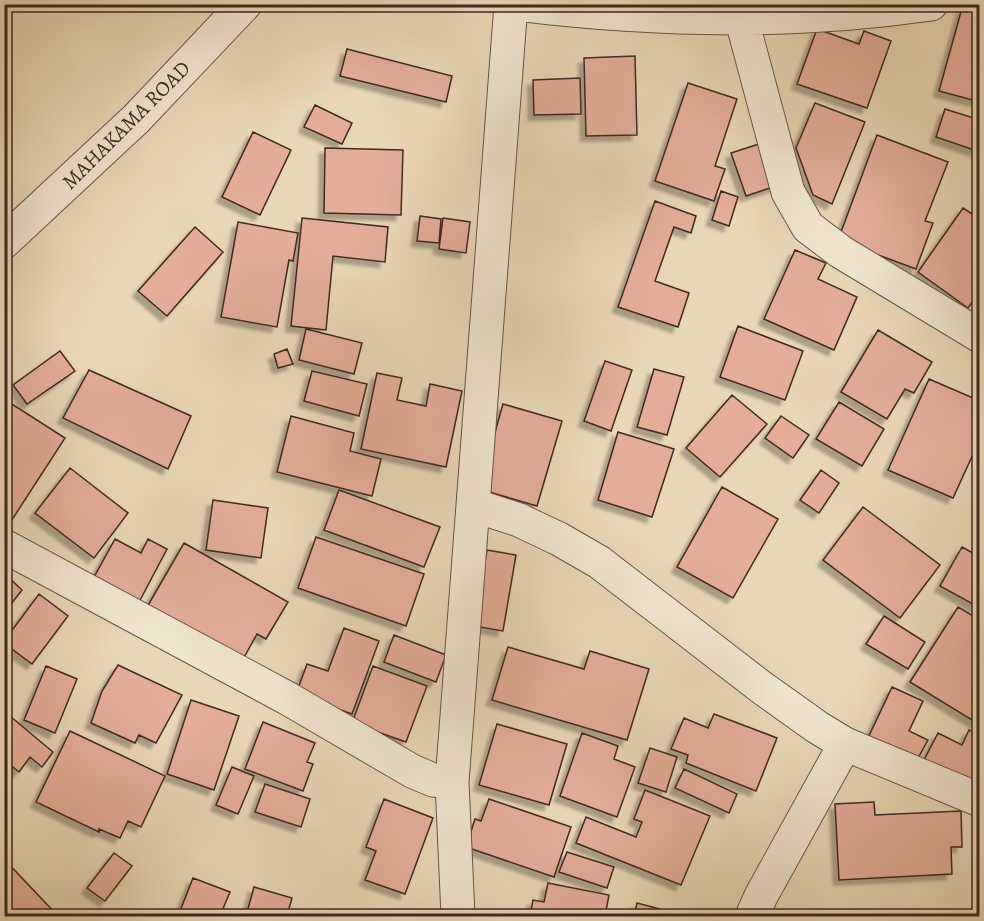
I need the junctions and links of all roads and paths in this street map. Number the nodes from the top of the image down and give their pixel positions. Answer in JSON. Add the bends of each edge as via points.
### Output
{"nodes":[{"id":1,"x":245,"y":4,"type":"edge"},
{"id":2,"x":513,"y":4,"type":"edge"},
{"id":3,"x":931,"y":4,"type":"edge"},
{"id":4,"x":741,"y":17,"type":"junction"},
{"id":5,"x":4,"y":242,"type":"edge"},
{"id":6,"x":980,"y":336,"type":"edge"},
{"id":7,"x":473,"y":505,"type":"junction"},
{"id":8,"x":4,"y":546,"type":"edge"},
{"id":9,"x":845,"y":744,"type":"junction"},
{"id":10,"x":452,"y":782,"type":"junction"},
{"id":11,"x":980,"y":800,"type":"edge"},
{"id":12,"x":458,"y":916,"type":"edge"},
{"id":13,"x":752,"y":916,"type":"edge"}],
"edges":[{"from":1,"to":5,"type":"street","name":"MAHAKAMA ROAD","via":[[136,119]]},
{"from":2,"to":4,"type":"street","via":[[573,12]]},
{"from":2,"to":7,"type":"street"},
{"from":3,"to":4,"type":"street","via":[[870,13]]},
{"from":4,"to":6,"type":"street","via":[[788,192],[808,227],[841,252]]},
{"from":7,"to":9,"type":"street","via":[[519,520],[599,562],[761,687]]},
{"from":7,"to":10,"type":"street"},
{"from":8,"to":10,"type":"street","via":[[286,698],[412,771],[433,780]]},
{"from":9,"to":11,"type":"street"},
{"from":9,"to":13,"type":"street"},
{"from":10,"to":12,"type":"street"}]}
